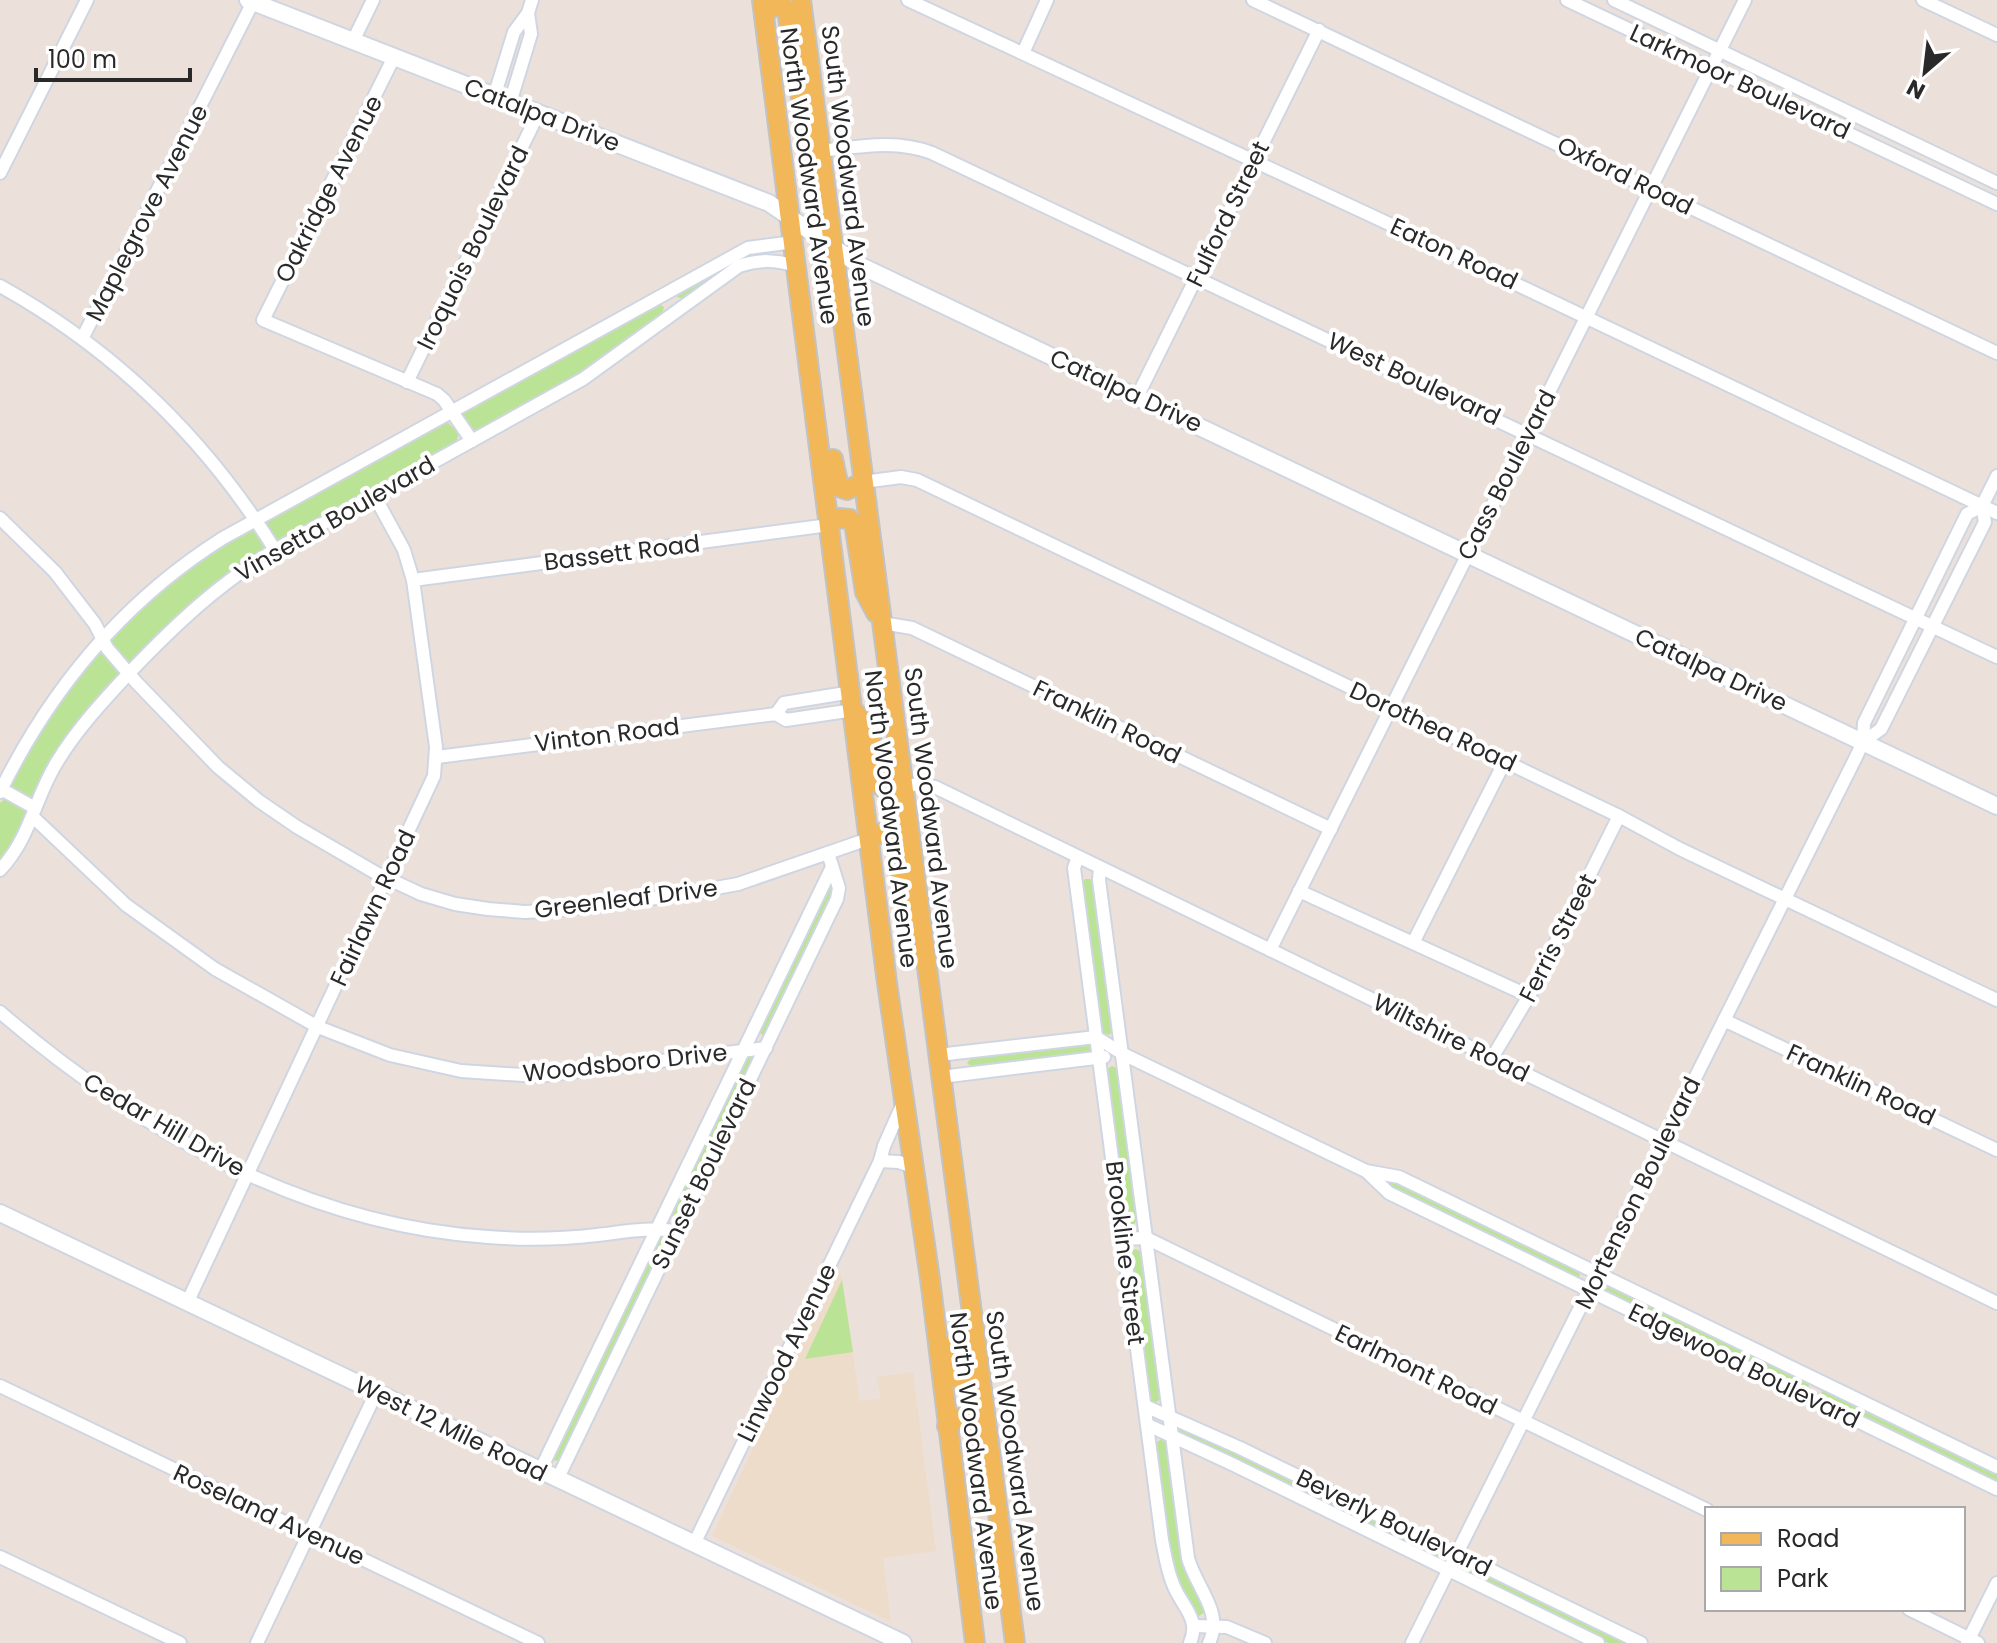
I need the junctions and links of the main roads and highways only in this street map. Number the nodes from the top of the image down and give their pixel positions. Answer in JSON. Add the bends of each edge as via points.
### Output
{"nodes":[{"id":1,"x":801,"y":0,"type":"edge"},
{"id":2,"x":763,"y":8,"type":"edge"},
{"id":3,"x":820,"y":151,"type":"junction"},
{"id":4,"x":806,"y":336,"type":"junction"},
{"id":5,"x":863,"y":482,"type":"junction"},
{"id":6,"x":829,"y":525,"type":"junction"},
{"id":7,"x":882,"y":623,"type":"junction"},
{"id":8,"x":853,"y":701,"type":"junction"},
{"id":9,"x":903,"y":786,"type":"junction"},
{"id":10,"x":871,"y":838,"type":"junction"},
{"id":11,"x":924,"y":950,"type":"junction"},
{"id":12,"x":930,"y":1279,"type":"junction"},
{"id":13,"x":979,"y":1373,"type":"junction"},
{"id":14,"x":947,"y":1426,"type":"junction"},
{"id":15,"x":1011,"y":1613,"type":"junction"},
{"id":16,"x":975,"y":1643,"type":"edge"},
{"id":17,"x":1015,"y":1643,"type":"edge"}],
"edges":[{"from":1,"to":3,"type":"main road","name":"South Woodward Avenue"},
{"from":2,"to":3,"type":"main road","via":[[777,5],[790,17],[805,129]]},
{"from":2,"to":4,"type":"main road","name":"North Woodward Avenue"},
{"from":3,"to":5,"type":"main road","name":"South Woodward Avenue"},
{"from":4,"to":5,"type":"main road","via":[[821,377],[836,481],[847,490]]},
{"from":4,"to":6,"type":"main road","name":"North Woodward Avenue"},
{"from":5,"to":7,"type":"main road","name":"South Woodward Avenue"},
{"from":6,"to":7,"type":"main road","via":[[838,518],[854,523],[865,592]]},
{"from":6,"to":8,"type":"main road","name":"North Woodward Avenue"},
{"from":7,"to":9,"type":"main road","name":"South Woodward Avenue"},
{"from":8,"to":9,"type":"main road","via":[[870,733],[878,784],[885,789]]},
{"from":8,"to":10,"type":"main road","name":"North Woodward Avenue"},
{"from":9,"to":11,"type":"main road","name":"South Woodward Avenue"},
{"from":10,"to":11,"type":"main road","via":[[881,833],[897,842],[906,910]]},
{"from":10,"to":12,"type":"main road","name":"North Woodward Avenue"},
{"from":11,"to":13,"type":"main road","name":"South Woodward Avenue"},
{"from":12,"to":13,"type":"main road","via":[[944,1301],[956,1378],[969,1381]]},
{"from":12,"to":14,"type":"main road","name":"North Woodward Avenue"},
{"from":13,"to":15,"type":"main road","name":"South Woodward Avenue"},
{"from":14,"to":15,"type":"main road","via":[[959,1418],[975,1430],[991,1558]]},
{"from":14,"to":16,"type":"main road","name":"North Woodward Avenue"},
{"from":15,"to":17,"type":"main road","name":"South Woodward Avenue"}]}
